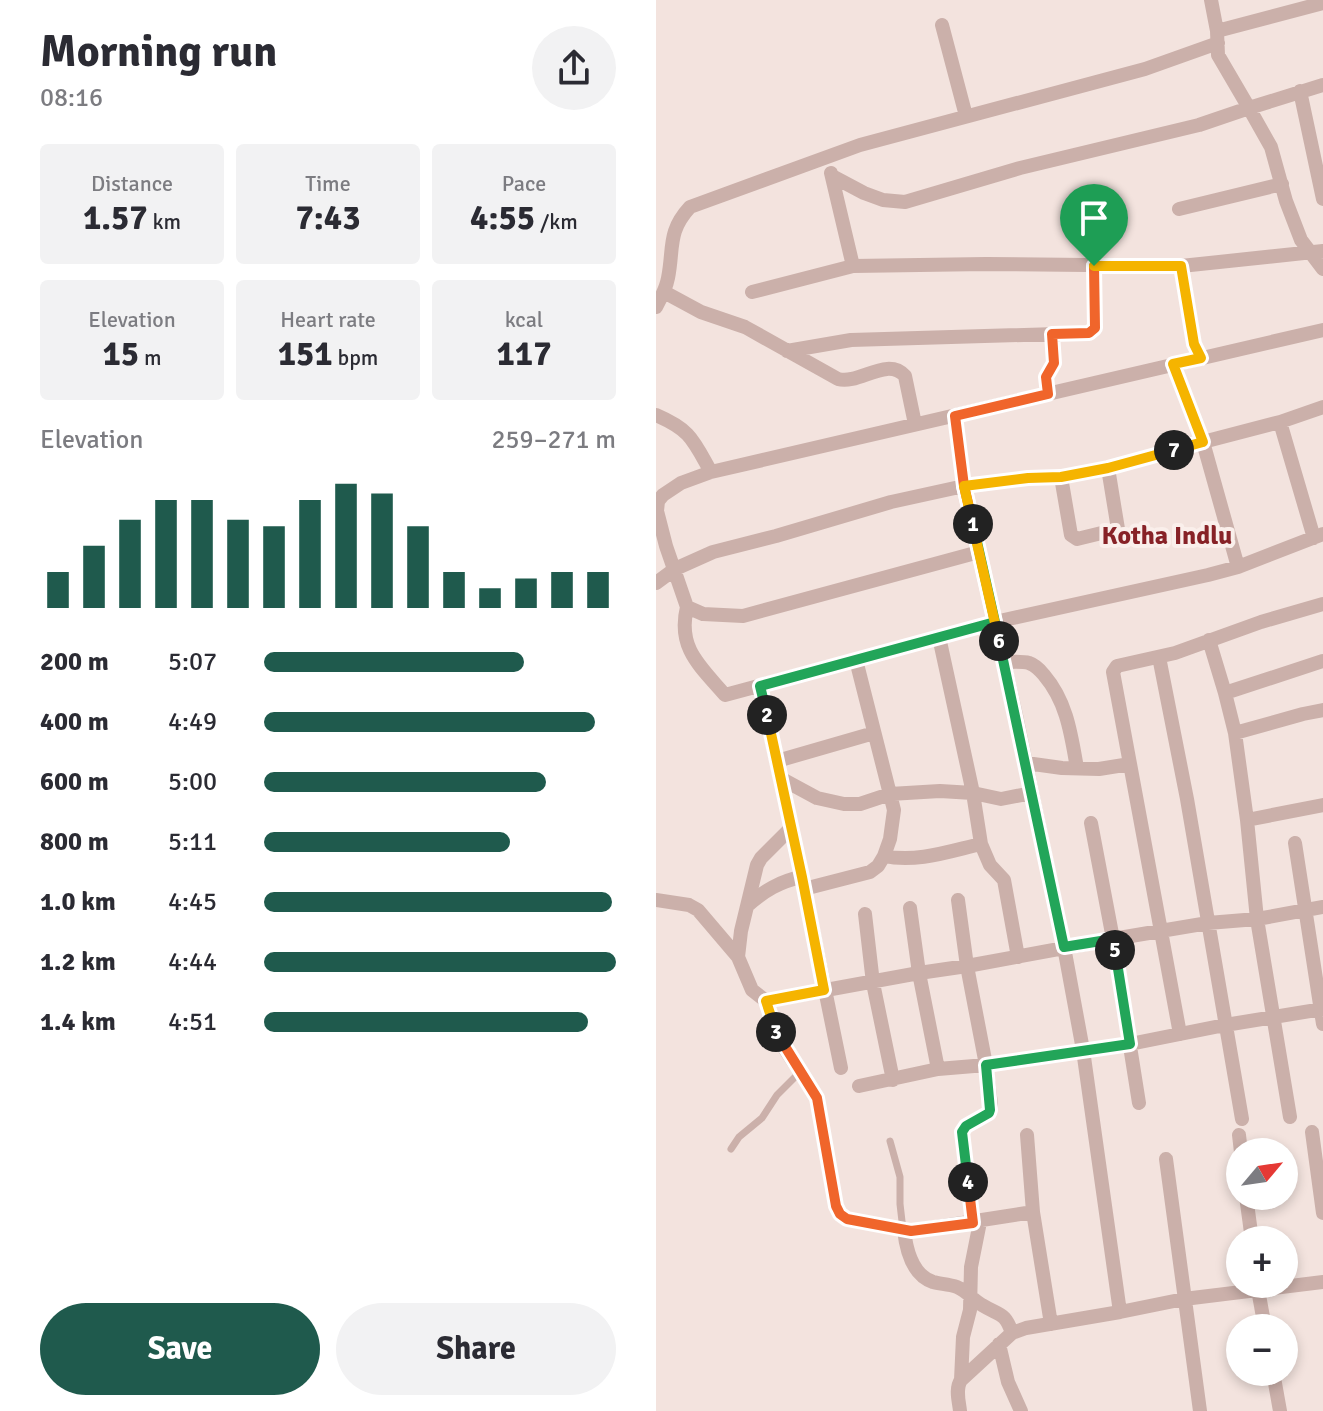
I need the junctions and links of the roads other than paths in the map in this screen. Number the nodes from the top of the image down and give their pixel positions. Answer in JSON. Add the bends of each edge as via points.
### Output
{"nodes":[{"id":1,"x":1211,"y":0,"type":"edge"},
{"id":2,"x":1323,"y":3,"type":"edge"},
{"id":3,"x":942,"y":25,"type":"dead end"},
{"id":4,"x":1217,"y":37,"type":"junction"},
{"id":5,"x":1323,"y":85,"type":"edge"},
{"id":6,"x":1300,"y":91,"type":"junction"},
{"id":7,"x":1249,"y":108,"type":"junction"},
{"id":8,"x":966,"y":116,"type":"junction"},
{"id":9,"x":828,"y":157,"type":"junction"},
{"id":10,"x":832,"y":176,"type":"junction"},
{"id":11,"x":1282,"y":184,"type":"junction"},
{"id":12,"x":1323,"y":199,"type":"edge"},
{"id":13,"x":1179,"y":209,"type":"dead end"},
{"id":14,"x":1316,"y":252,"type":"edge"},
{"id":15,"x":853,"y":266,"type":"junction"},
{"id":16,"x":1094,"y":266,"type":"junction"},
{"id":17,"x":1181,"y":266,"type":"junction"},
{"id":18,"x":1323,"y":269,"type":"edge"},
{"id":19,"x":664,"y":292,"type":"junction"},
{"id":20,"x":752,"y":292,"type":"dead end"},
{"id":21,"x":656,"y":307,"type":"edge"},
{"id":22,"x":1323,"y":330,"type":"edge"},
{"id":23,"x":1052,"y":334,"type":"junction"},
{"id":24,"x":787,"y":351,"type":"junction"},
{"id":25,"x":1201,"y":358,"type":"junction"},
{"id":26,"x":1173,"y":364,"type":"junction"},
{"id":27,"x":1048,"y":394,"type":"junction"},
{"id":28,"x":1323,"y":407,"type":"edge"},
{"id":29,"x":656,"y":415,"type":"edge"},
{"id":30,"x":955,"y":416,"type":"junction"},
{"id":31,"x":1280,"y":422,"type":"junction"},
{"id":32,"x":915,"y":424,"type":"junction"},
{"id":33,"x":1203,"y":442,"type":"junction"},
{"id":34,"x":1108,"y":468,"type":"junction"},
{"id":35,"x":711,"y":472,"type":"junction"},
{"id":36,"x":1061,"y":477,"type":"junction"},
{"id":37,"x":964,"y":486,"type":"junction"},
{"id":38,"x":659,"y":528,"type":"edge"},
{"id":39,"x":1318,"y":536,"type":"edge"},
{"id":40,"x":979,"y":552,"type":"junction"},
{"id":41,"x":1238,"y":567,"type":"junction"},
{"id":42,"x":675,"y":569,"type":"junction"},
{"id":43,"x":656,"y":583,"type":"edge"},
{"id":44,"x":1323,"y":604,"type":"edge"},
{"id":45,"x":687,"y":607,"type":"junction"},
{"id":46,"x":995,"y":622,"type":"junction"},
{"id":47,"x":939,"y":637,"type":"junction"},
{"id":48,"x":1209,"y":640,"type":"junction"},
{"id":49,"x":1159,"y":657,"type":"junction"},
{"id":50,"x":856,"y":660,"type":"junction"},
{"id":51,"x":1323,"y":661,"type":"edge"},
{"id":52,"x":1004,"y":662,"type":"junction"},
{"id":53,"x":760,"y":686,"type":"junction"},
{"id":54,"x":1225,"y":693,"type":"junction"},
{"id":55,"x":1323,"y":710,"type":"edge"},
{"id":56,"x":874,"y":733,"type":"junction"},
{"id":57,"x":1235,"y":733,"type":"junction"},
{"id":58,"x":777,"y":761,"type":"junction"},
{"id":59,"x":1026,"y":763,"type":"junction"},
{"id":60,"x":1130,"y":764,"type":"junction"},
{"id":61,"x":1077,"y":768,"type":"junction"},
{"id":62,"x":780,"y":778,"type":"junction"},
{"id":63,"x":973,"y":793,"type":"junction"},
{"id":64,"x":1032,"y":793,"type":"junction"},
{"id":65,"x":890,"y":794,"type":"junction"},
{"id":66,"x":1323,"y":805,"type":"edge"},
{"id":67,"x":1247,"y":820,"type":"junction"},
{"id":68,"x":1091,"y":823,"type":"dead end"},
{"id":69,"x":791,"y":828,"type":"junction"},
{"id":70,"x":1295,"y":843,"type":"dead end"},
{"id":71,"x":981,"y":844,"type":"junction"},
{"id":72,"x":884,"y":856,"type":"junction"},
{"id":73,"x":803,"y":883,"type":"junction"},
{"id":74,"x":656,"y":900,"type":"edge"},
{"id":75,"x":958,"y":900,"type":"dead end"},
{"id":76,"x":747,"y":906,"type":"junction"},
{"id":77,"x":1323,"y":907,"type":"edge"},
{"id":78,"x":910,"y":908,"type":"dead end"},
{"id":79,"x":1304,"y":910,"type":"junction"},
{"id":80,"x":865,"y":914,"type":"dead end"},
{"id":81,"x":1257,"y":919,"type":"junction"},
{"id":82,"x":1208,"y":923,"type":"junction"},
{"id":83,"x":1160,"y":932,"type":"junction"},
{"id":84,"x":1113,"y":939,"type":"junction"},
{"id":85,"x":1064,"y":947,"type":"junction"},
{"id":86,"x":738,"y":957,"type":"junction"},
{"id":87,"x":1018,"y":957,"type":"junction"},
{"id":88,"x":967,"y":966,"type":"junction"},
{"id":89,"x":919,"y":973,"type":"junction"},
{"id":90,"x":873,"y":983,"type":"junction"},
{"id":91,"x":824,"y":990,"type":"junction"},
{"id":92,"x":766,"y":1001,"type":"junction"},
{"id":93,"x":1322,"y":1009,"type":"edge"},
{"id":94,"x":1273,"y":1016,"type":"junction"},
{"id":95,"x":1323,"y":1024,"type":"edge"},
{"id":96,"x":1225,"y":1025,"type":"junction"},
{"id":97,"x":1180,"y":1034,"type":"junction"},
{"id":98,"x":1130,"y":1044,"type":"junction"},
{"id":99,"x":1083,"y":1050,"type":"junction"},
{"id":100,"x":986,"y":1065,"type":"junction"},
{"id":101,"x":841,"y":1068,"type":"dead end"},
{"id":102,"x":938,"y":1069,"type":"junction"},
{"id":103,"x":800,"y":1071,"type":"junction"},
{"id":104,"x":893,"y":1080,"type":"junction"},
{"id":105,"x":859,"y":1086,"type":"dead end"},
{"id":106,"x":1139,"y":1103,"type":"dead end"},
{"id":107,"x":1290,"y":1117,"type":"dead end"},
{"id":108,"x":1242,"y":1119,"type":"dead end"},
{"id":109,"x":1312,"y":1132,"type":"dead end"},
{"id":110,"x":1027,"y":1135,"type":"dead end"},
{"id":111,"x":1239,"y":1135,"type":"dead end"},
{"id":112,"x":1239,"y":1138,"type":"edge"},
{"id":113,"x":890,"y":1141,"type":"dead end"},
{"id":114,"x":731,"y":1149,"type":"dead end"},
{"id":115,"x":1166,"y":1159,"type":"dead end"},
{"id":116,"x":1033,"y":1212,"type":"junction"},
{"id":117,"x":1323,"y":1213,"type":"edge"},
{"id":118,"x":976,"y":1222,"type":"junction"},
{"id":119,"x":904,"y":1230,"type":"junction"},
{"id":120,"x":1323,"y":1282,"type":"edge"},
{"id":121,"x":1298,"y":1284,"type":"edge"},
{"id":122,"x":1226,"y":1292,"type":"edge"},
{"id":123,"x":971,"y":1296,"type":"junction"},
{"id":124,"x":1184,"y":1299,"type":"junction"},
{"id":125,"x":1120,"y":1312,"type":"junction"},
{"id":126,"x":1051,"y":1324,"type":"junction"},
{"id":127,"x":1012,"y":1333,"type":"junction"},
{"id":128,"x":999,"y":1344,"type":"junction"},
{"id":129,"x":961,"y":1380,"type":"junction"},
{"id":130,"x":1276,"y":1386,"type":"edge"},
{"id":131,"x":960,"y":1411,"type":"edge"},
{"id":132,"x":1021,"y":1411,"type":"edge"},
{"id":133,"x":1200,"y":1411,"type":"edge"},
{"id":134,"x":1280,"y":1411,"type":"edge"}],
"edges":[{"from":1,"to":4,"type":"street"},
{"from":2,"to":4,"type":"street"},
{"from":3,"to":8,"type":"street"},
{"from":4,"to":7,"type":"street","via":[[1218,55]]},
{"from":4,"to":8,"type":"street","via":[[1145,69]]},
{"from":5,"to":6,"type":"street"},
{"from":6,"to":7,"type":"street"},
{"from":6,"to":12,"type":"street"},
{"from":7,"to":10,"type":"street","via":[[905,202],[883,200]]},
{"from":7,"to":11,"type":"street","via":[[1271,147]]},
{"from":8,"to":9,"type":"street"},
{"from":9,"to":10,"type":"street"},
{"from":9,"to":19,"type":"street","via":[[690,207],[674,230]]},
{"from":10,"to":15,"type":"street"},
{"from":11,"to":13,"type":"street"},
{"from":11,"to":14,"type":"street","via":[[1294,224]]},
{"from":14,"to":17,"type":"street"},
{"from":14,"to":18,"type":"street"},
{"from":15,"to":16,"type":"street"},
{"from":15,"to":20,"type":"street"},
{"from":16,"to":17,"type":"street"},
{"from":16,"to":23,"type":"street","via":[[1095,328],[1089,333]]},
{"from":17,"to":25,"type":"street"},
{"from":19,"to":21,"type":"street"},
{"from":19,"to":24,"type":"street"},
{"from":22,"to":25,"type":"street"},
{"from":23,"to":24,"type":"street","via":[[851,340]]},
{"from":23,"to":27,"type":"street"},
{"from":24,"to":32,"type":"street","via":[[847,381],[873,372],[900,371]]},
{"from":25,"to":26,"type":"street"},
{"from":26,"to":27,"type":"street"},
{"from":26,"to":33,"type":"street"},
{"from":27,"to":30,"type":"street"},
{"from":28,"to":31,"type":"street"},
{"from":29,"to":35,"type":"street","via":[[691,437]]},
{"from":30,"to":32,"type":"street"},
{"from":30,"to":37,"type":"street"},
{"from":31,"to":33,"type":"street"},
{"from":31,"to":39,"type":"street"},
{"from":32,"to":35,"type":"street"},
{"from":33,"to":34,"type":"street"},
{"from":33,"to":41,"type":"street"},
{"from":34,"to":36,"type":"street"},
{"from":34,"to":36,"type":"street","via":[[1118,529],[1077,539],[1071,535]]},
{"from":35,"to":38,"type":"street","via":[[663,495],[658,501]]},
{"from":36,"to":37,"type":"street"},
{"from":37,"to":40,"type":"street"},
{"from":37,"to":42,"type":"street","via":[[713,552]]},
{"from":38,"to":42,"type":"street"},
{"from":39,"to":41,"type":"street"},
{"from":40,"to":45,"type":"street","via":[[743,616],[703,614]]},
{"from":40,"to":46,"type":"street"},
{"from":41,"to":46,"type":"street"},
{"from":42,"to":43,"type":"street"},
{"from":42,"to":45,"type":"street"},
{"from":44,"to":48,"type":"street"},
{"from":45,"to":53,"type":"street","via":[[688,649],[725,695]]},
{"from":46,"to":47,"type":"street"},
{"from":46,"to":52,"type":"street"},
{"from":47,"to":50,"type":"street"},
{"from":47,"to":63,"type":"street"},
{"from":48,"to":49,"type":"street"},
{"from":48,"to":54,"type":"street"},
{"from":49,"to":60,"type":"street","via":[[1117,666],[1113,672]]},
{"from":49,"to":82,"type":"street"},
{"from":50,"to":53,"type":"street"},
{"from":50,"to":56,"type":"street"},
{"from":51,"to":54,"type":"street"},
{"from":52,"to":59,"type":"street"},
{"from":52,"to":61,"type":"street","via":[[1030,663],[1051,683],[1067,717]]},
{"from":53,"to":58,"type":"street"},
{"from":54,"to":57,"type":"street"},
{"from":55,"to":57,"type":"street"},
{"from":56,"to":58,"type":"street"},
{"from":56,"to":65,"type":"street"},
{"from":57,"to":67,"type":"street"},
{"from":58,"to":62,"type":"street"},
{"from":59,"to":61,"type":"street"},
{"from":59,"to":64,"type":"street"},
{"from":60,"to":61,"type":"street"},
{"from":60,"to":83,"type":"street"},
{"from":62,"to":65,"type":"street","via":[[817,798],[844,804]]},
{"from":62,"to":69,"type":"street"},
{"from":63,"to":64,"type":"street","via":[[1001,799]]},
{"from":63,"to":65,"type":"street"},
{"from":63,"to":71,"type":"street"},
{"from":64,"to":85,"type":"street"},
{"from":65,"to":72,"type":"street","via":[[893,824]]},
{"from":66,"to":67,"type":"street"},
{"from":67,"to":81,"type":"street"},
{"from":68,"to":84,"type":"street"},
{"from":69,"to":73,"type":"street"},
{"from":69,"to":76,"type":"street","via":[[757,865]]},
{"from":70,"to":79,"type":"street"},
{"from":71,"to":72,"type":"street","via":[[917,858]]},
{"from":71,"to":87,"type":"street","via":[[1004,880]]},
{"from":72,"to":73,"type":"street","via":[[870,872]]},
{"from":73,"to":76,"type":"street","via":[[790,879],[775,885]]},
{"from":73,"to":91,"type":"street"},
{"from":74,"to":86,"type":"street","via":[[694,907]]},
{"from":75,"to":88,"type":"street"},
{"from":76,"to":86,"type":"street"},
{"from":77,"to":79,"type":"street"},
{"from":78,"to":89,"type":"street"},
{"from":79,"to":81,"type":"street"},
{"from":79,"to":93,"type":"street"},
{"from":80,"to":90,"type":"street"},
{"from":81,"to":82,"type":"street"},
{"from":81,"to":94,"type":"street"},
{"from":82,"to":83,"type":"street"},
{"from":82,"to":96,"type":"street"},
{"from":83,"to":84,"type":"street"},
{"from":83,"to":97,"type":"street"},
{"from":84,"to":85,"type":"street"},
{"from":84,"to":98,"type":"street"},
{"from":85,"to":87,"type":"street"},
{"from":85,"to":99,"type":"street"},
{"from":86,"to":92,"type":"street","via":[[752,990]]},
{"from":87,"to":88,"type":"street"},
{"from":88,"to":89,"type":"street"},
{"from":88,"to":100,"type":"street"},
{"from":89,"to":90,"type":"street"},
{"from":89,"to":102,"type":"street"},
{"from":90,"to":91,"type":"street"},
{"from":90,"to":104,"type":"street"},
{"from":91,"to":92,"type":"street"},
{"from":91,"to":101,"type":"street"},
{"from":92,"to":103,"type":"street","via":[[781,1043]]},
{"from":93,"to":94,"type":"street"},
{"from":93,"to":95,"type":"street"},
{"from":94,"to":96,"type":"street"},
{"from":94,"to":107,"type":"street"},
{"from":96,"to":97,"type":"street"},
{"from":96,"to":108,"type":"street"},
{"from":97,"to":98,"type":"street"},
{"from":98,"to":99,"type":"street"},
{"from":98,"to":106,"type":"street"},
{"from":99,"to":100,"type":"street"},
{"from":99,"to":125,"type":"street"},
{"from":100,"to":102,"type":"street"},
{"from":100,"to":118,"type":"street","via":[[989,1113],[962,1132]]},
{"from":102,"to":104,"type":"street"},
{"from":103,"to":114,"type":"lane"},
{"from":103,"to":119,"type":"street","via":[[820,1108],[840,1214]]},
{"from":104,"to":105,"type":"street"},
{"from":109,"to":117,"type":"street"},
{"from":110,"to":116,"type":"street"},
{"from":111,"to":112,"type":"street"},
{"from":113,"to":119,"type":"lane","via":[[900,1177]]},
{"from":115,"to":124,"type":"street"},
{"from":116,"to":118,"type":"street"},
{"from":116,"to":126,"type":"street"},
{"from":118,"to":119,"type":"street"},
{"from":118,"to":123,"type":"street"},
{"from":119,"to":123,"type":"street","via":[[906,1249],[924,1277]]},
{"from":120,"to":121,"type":"street"},
{"from":122,"to":124,"type":"street"},
{"from":123,"to":127,"type":"street","via":[[1003,1315]]},
{"from":123,"to":129,"type":"street"},
{"from":124,"to":125,"type":"street"},
{"from":124,"to":133,"type":"street"},
{"from":125,"to":126,"type":"street"},
{"from":126,"to":127,"type":"street"},
{"from":127,"to":128,"type":"street"},
{"from":128,"to":129,"type":"street"},
{"from":128,"to":132,"type":"street"},
{"from":129,"to":131,"type":"street"},
{"from":130,"to":134,"type":"street"}]}
